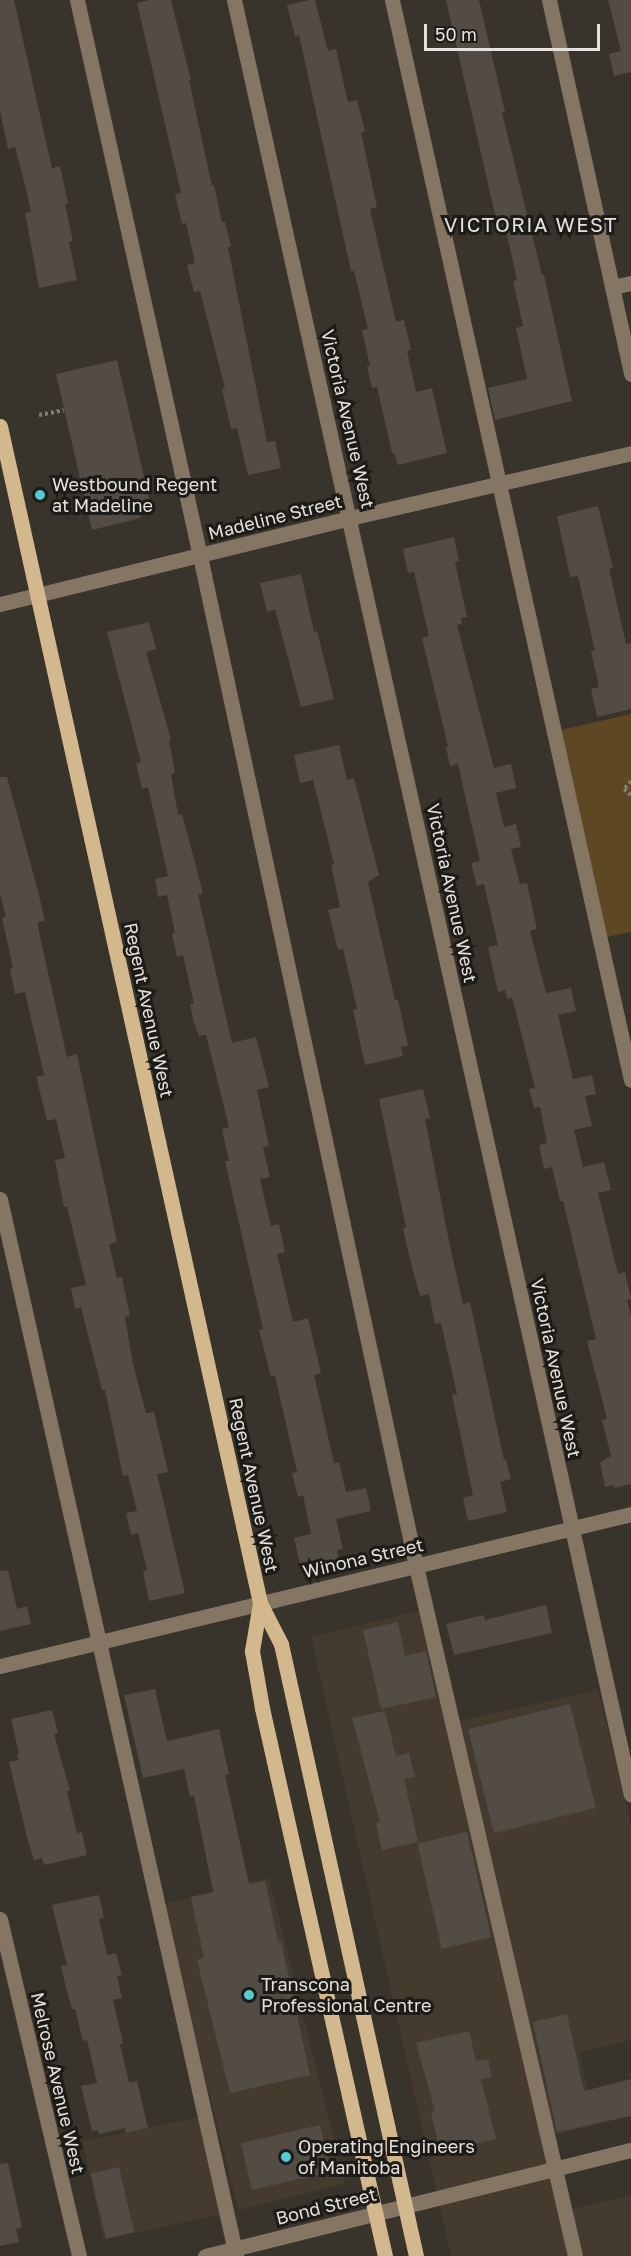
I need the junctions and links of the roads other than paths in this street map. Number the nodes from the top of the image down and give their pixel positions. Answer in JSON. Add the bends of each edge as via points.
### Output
{"nodes":[{"id":1,"x":77,"y":0,"type":"edge"},
{"id":2,"x":234,"y":0,"type":"edge"},
{"id":3,"x":392,"y":0,"type":"edge"},
{"id":4,"x":549,"y":0,"type":"edge"},
{"id":5,"x":631,"y":283,"type":"edge"},
{"id":6,"x":612,"y":287,"type":"junction"},
{"id":7,"x":631,"y":374,"type":"edge"},
{"id":8,"x":0,"y":426,"type":"edge"},
{"id":9,"x":631,"y":453,"type":"edge"},
{"id":10,"x":501,"y":485,"type":"junction"},
{"id":11,"x":350,"y":518,"type":"junction"},
{"id":12,"x":200,"y":556,"type":"junction"},
{"id":13,"x":38,"y":595,"type":"junction"},
{"id":14,"x":0,"y":604,"type":"edge"},
{"id":15,"x":631,"y":1080,"type":"edge"},
{"id":16,"x":0,"y":1199,"type":"edge"},
{"id":17,"x":631,"y":1515,"type":"edge"},
{"id":18,"x":571,"y":1529,"type":"junction"},
{"id":19,"x":416,"y":1566,"type":"junction"},
{"id":20,"x":260,"y":1603,"type":"junction"},
{"id":21,"x":98,"y":1640,"type":"junction"},
{"id":22,"x":0,"y":1666,"type":"edge"},
{"id":23,"x":631,"y":1795,"type":"edge"},
{"id":24,"x":0,"y":1919,"type":"edge"},
{"id":25,"x":631,"y":2150,"type":"edge"},
{"id":26,"x":555,"y":2167,"type":"junction"},
{"id":27,"x":405,"y":2207,"type":"junction"},
{"id":28,"x":374,"y":2214,"type":"junction"},
{"id":29,"x":235,"y":2252,"type":"edge"},
{"id":30,"x":79,"y":2256,"type":"edge"},
{"id":31,"x":205,"y":2256,"type":"edge"},
{"id":32,"x":385,"y":2256,"type":"edge"},
{"id":33,"x":416,"y":2256,"type":"edge"},
{"id":34,"x":575,"y":2256,"type":"edge"}],
"edges":[{"from":1,"to":12,"type":"street"},
{"from":2,"to":11,"type":"street","name":"Victoria Avenue West"},
{"from":3,"to":10,"type":"street"},
{"from":4,"to":6,"type":"street"},
{"from":5,"to":6,"type":"street"},
{"from":6,"to":7,"type":"street"},
{"from":8,"to":13,"type":"main road","name":"Regent Avenue West"},
{"from":9,"to":10,"type":"street","name":"Madeline Street"},
{"from":10,"to":11,"type":"street","name":"Madeline Street"},
{"from":10,"to":15,"type":"street"},
{"from":11,"to":12,"type":"street","name":"Madeline Street"},
{"from":11,"to":18,"type":"street","name":"Victoria Avenue West"},
{"from":12,"to":13,"type":"street","name":"Madeline Street"},
{"from":12,"to":19,"type":"street"},
{"from":13,"to":14,"type":"street","name":"Madeline Street"},
{"from":13,"to":20,"type":"main road","name":"Regent Avenue West"},
{"from":16,"to":21,"type":"street"},
{"from":17,"to":18,"type":"street","name":"Winona Street"},
{"from":18,"to":19,"type":"street","name":"Winona Street"},
{"from":18,"to":23,"type":"street","name":"Victoria Avenue West"},
{"from":19,"to":20,"type":"street","name":"Winona Street"},
{"from":19,"to":26,"type":"street"},
{"from":20,"to":21,"type":"street","name":"Winona Street"},
{"from":20,"to":27,"type":"main road","name":"Regent Avenue West","via":[[281,1644]]},
{"from":20,"to":28,"type":"main road","name":"Regent Avenue West","via":[[252,1651],[262,1708]]},
{"from":21,"to":22,"type":"street","name":"Winona Street"},
{"from":21,"to":29,"type":"street"},
{"from":24,"to":30,"type":"street","name":"Melrose Avenue West"},
{"from":25,"to":26,"type":"street","name":"Bond Street"},
{"from":26,"to":27,"type":"street","name":"Bond Street"},
{"from":26,"to":34,"type":"street"},
{"from":27,"to":28,"type":"street","name":"Bond Street"},
{"from":27,"to":33,"type":"main road","name":"Regent Avenue West"},
{"from":28,"to":29,"type":"street","name":"Bond Street"},
{"from":28,"to":32,"type":"main road","name":"Regent Avenue West"},
{"from":29,"to":31,"type":"street","name":"Bond Street"}]}
